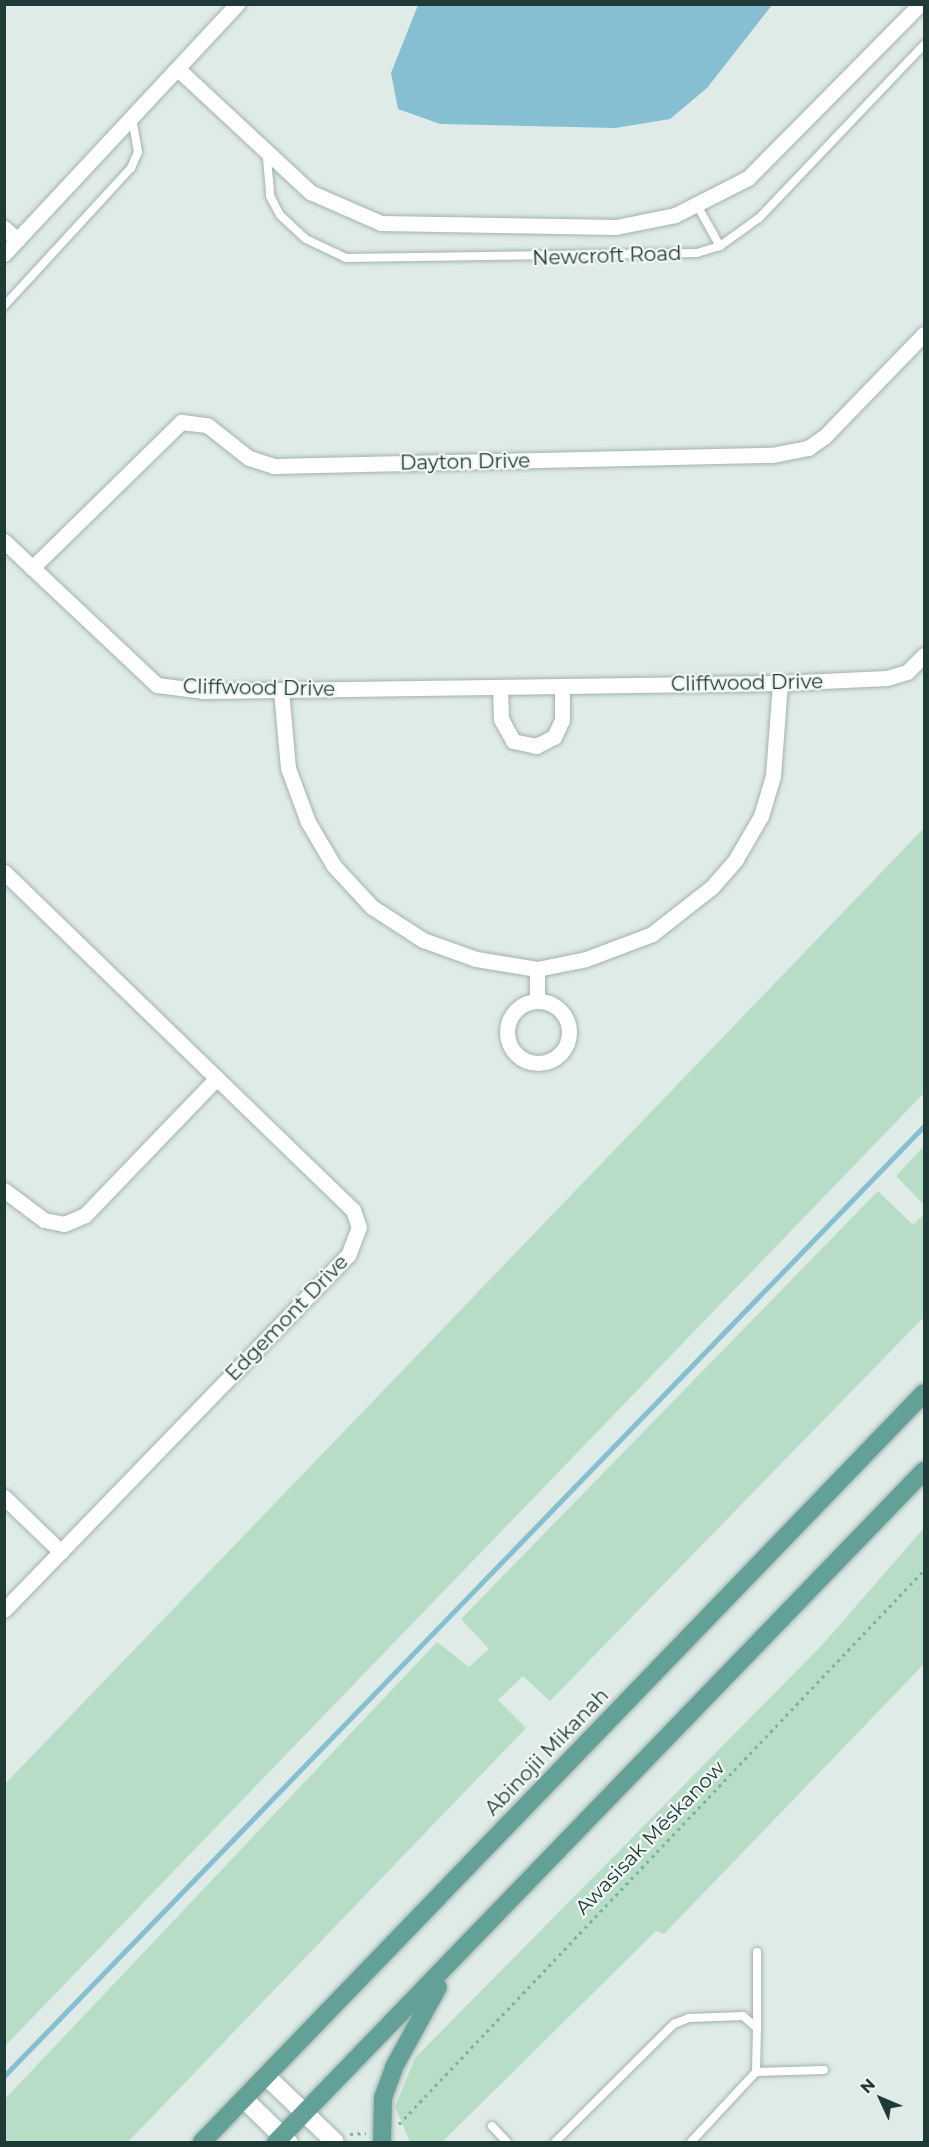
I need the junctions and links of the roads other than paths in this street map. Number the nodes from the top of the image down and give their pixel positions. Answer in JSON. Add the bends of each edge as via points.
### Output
{"nodes":[{"id":1,"x":237,"y":4,"type":"edge"},
{"id":2,"x":920,"y":4,"type":"edge"},
{"id":3,"x":924,"y":45,"type":"edge"},
{"id":4,"x":180,"y":71,"type":"junction"},
{"id":5,"x":132,"y":119,"type":"junction"},
{"id":6,"x":267,"y":158,"type":"junction"},
{"id":7,"x":698,"y":207,"type":"junction"},
{"id":8,"x":4,"y":228,"type":"edge"},
{"id":9,"x":18,"y":240,"type":"junction"},
{"id":10,"x":720,"y":246,"type":"junction"},
{"id":11,"x":4,"y":254,"type":"edge"},
{"id":12,"x":4,"y":306,"type":"edge"},
{"id":13,"x":924,"y":334,"type":"edge"},
{"id":14,"x":4,"y":541,"type":"edge"},
{"id":15,"x":32,"y":568,"type":"junction"},
{"id":16,"x":924,"y":655,"type":"edge"},
{"id":17,"x":780,"y":683,"type":"junction"},
{"id":18,"x":562,"y":686,"type":"junction"},
{"id":19,"x":500,"y":688,"type":"junction"},
{"id":20,"x":281,"y":690,"type":"junction"},
{"id":21,"x":4,"y":872,"type":"edge"},
{"id":22,"x":537,"y":969,"type":"junction"},
{"id":23,"x":537,"y":1001,"type":"junction"},
{"id":24,"x":217,"y":1078,"type":"junction"},
{"id":25,"x":4,"y":1190,"type":"edge"},
{"id":26,"x":924,"y":1393,"type":"edge"},
{"id":27,"x":924,"y":1471,"type":"edge"},
{"id":28,"x":4,"y":1497,"type":"edge"},
{"id":29,"x":61,"y":1552,"type":"junction"},
{"id":30,"x":4,"y":1610,"type":"edge"},
{"id":31,"x":757,"y":1952,"type":"dead end"},
{"id":32,"x":451,"y":1965,"type":"junction"},
{"id":33,"x":757,"y":2028,"type":"junction"},
{"id":34,"x":824,"y":2070,"type":"dead end"},
{"id":35,"x":756,"y":2072,"type":"junction"},
{"id":36,"x":266,"y":2076,"type":"junction"},
{"id":37,"x":244,"y":2099,"type":"junction"},
{"id":38,"x":304,"y":2113,"type":"junction"},
{"id":39,"x":492,"y":2126,"type":"dead end"},
{"id":40,"x":282,"y":2140,"type":"edge"},
{"id":41,"x":202,"y":2142,"type":"edge"},
{"id":42,"x":335,"y":2142,"type":"edge"},
{"id":43,"x":382,"y":2142,"type":"edge"},
{"id":44,"x":507,"y":2142,"type":"edge"},
{"id":45,"x":555,"y":2142,"type":"edge"},
{"id":46,"x":691,"y":2142,"type":"edge"}],
"edges":[{"from":1,"to":4,"type":"street"},
{"from":2,"to":7,"type":"street","name":"Newcroft Road","via":[[774,155]]},
{"from":3,"to":10,"type":"lane","name":"Newcroft Road","via":[[759,218]]},
{"from":4,"to":5,"type":"street"},
{"from":4,"to":6,"type":"street","name":"Newcroft Road"},
{"from":5,"to":9,"type":"street"},
{"from":5,"to":12,"type":"lane","via":[[138,152],[131,168]]},
{"from":6,"to":7,"type":"street","name":"Newcroft Road","via":[[342,209],[393,225],[616,227],[652,223]]},
{"from":6,"to":10,"type":"lane","name":"Newcroft Road","via":[[270,196],[280,215],[306,239],[346,258],[667,257]]},
{"from":7,"to":10,"type":"lane"},
{"from":8,"to":9,"type":"street"},
{"from":9,"to":11,"type":"street"},
{"from":13,"to":15,"type":"street","name":"Dayton Drive","via":[[825,436],[808,448],[772,455],[273,466],[244,455],[207,425],[181,422]]},
{"from":14,"to":15,"type":"street","name":"Cliffwood Drive"},
{"from":15,"to":20,"type":"street","name":"Cliffwood Drive","via":[[157,685]]},
{"from":16,"to":17,"type":"street","name":"Cliffwood Drive","via":[[907,672],[886,678]]},
{"from":17,"to":18,"type":"street","name":"Cliffwood Drive"},
{"from":17,"to":22,"type":"street","via":[[773,776],[761,816],[730,866],[652,934],[586,959]]},
{"from":18,"to":19,"type":"street","name":"Cliffwood Drive"},
{"from":18,"to":19,"type":"street","via":[[562,720],[554,737],[536,746],[513,741],[501,718]]},
{"from":19,"to":20,"type":"street","name":"Cliffwood Drive"},
{"from":20,"to":22,"type":"street","via":[[288,768],[308,822],[334,866],[372,907],[423,940],[476,959]]},
{"from":21,"to":24,"type":"street","name":"Edgemont Drive"},
{"from":22,"to":23,"type":"street"},
{"from":23,"to":23,"type":"street","via":[[512,1014],[507,1033],[520,1058],[539,1064],[566,1047],[568,1026],[558,1008]]},
{"from":24,"to":25,"type":"street","via":[[85,1215],[64,1224],[44,1220]]},
{"from":24,"to":29,"type":"street","name":"Edgemont Drive","via":[[353,1210],[357,1240]]},
{"from":26,"to":36,"type":"main road","name":"Abinojii Mikanah"},
{"from":27,"to":32,"type":"main road"},
{"from":28,"to":29,"type":"street"},
{"from":29,"to":30,"type":"street","name":"Edgemont Drive"},
{"from":31,"to":33,"type":"lane"},
{"from":32,"to":38,"type":"main road"},
{"from":32,"to":43,"type":"main road","via":[[394,2067],[383,2098]]},
{"from":33,"to":35,"type":"lane"},
{"from":33,"to":45,"type":"lane","via":[[743,2016],[731,2015],[688,2018],[674,2024]]},
{"from":34,"to":35,"type":"lane"},
{"from":35,"to":46,"type":"lane"},
{"from":36,"to":37,"type":"main road","name":"Abinojii Mikanah"},
{"from":36,"to":38,"type":"street"},
{"from":37,"to":40,"type":"street"},
{"from":37,"to":41,"type":"main road","name":"Abinojii Mikanah"},
{"from":38,"to":40,"type":"main road"},
{"from":38,"to":42,"type":"street"},
{"from":39,"to":44,"type":"lane"}]}
